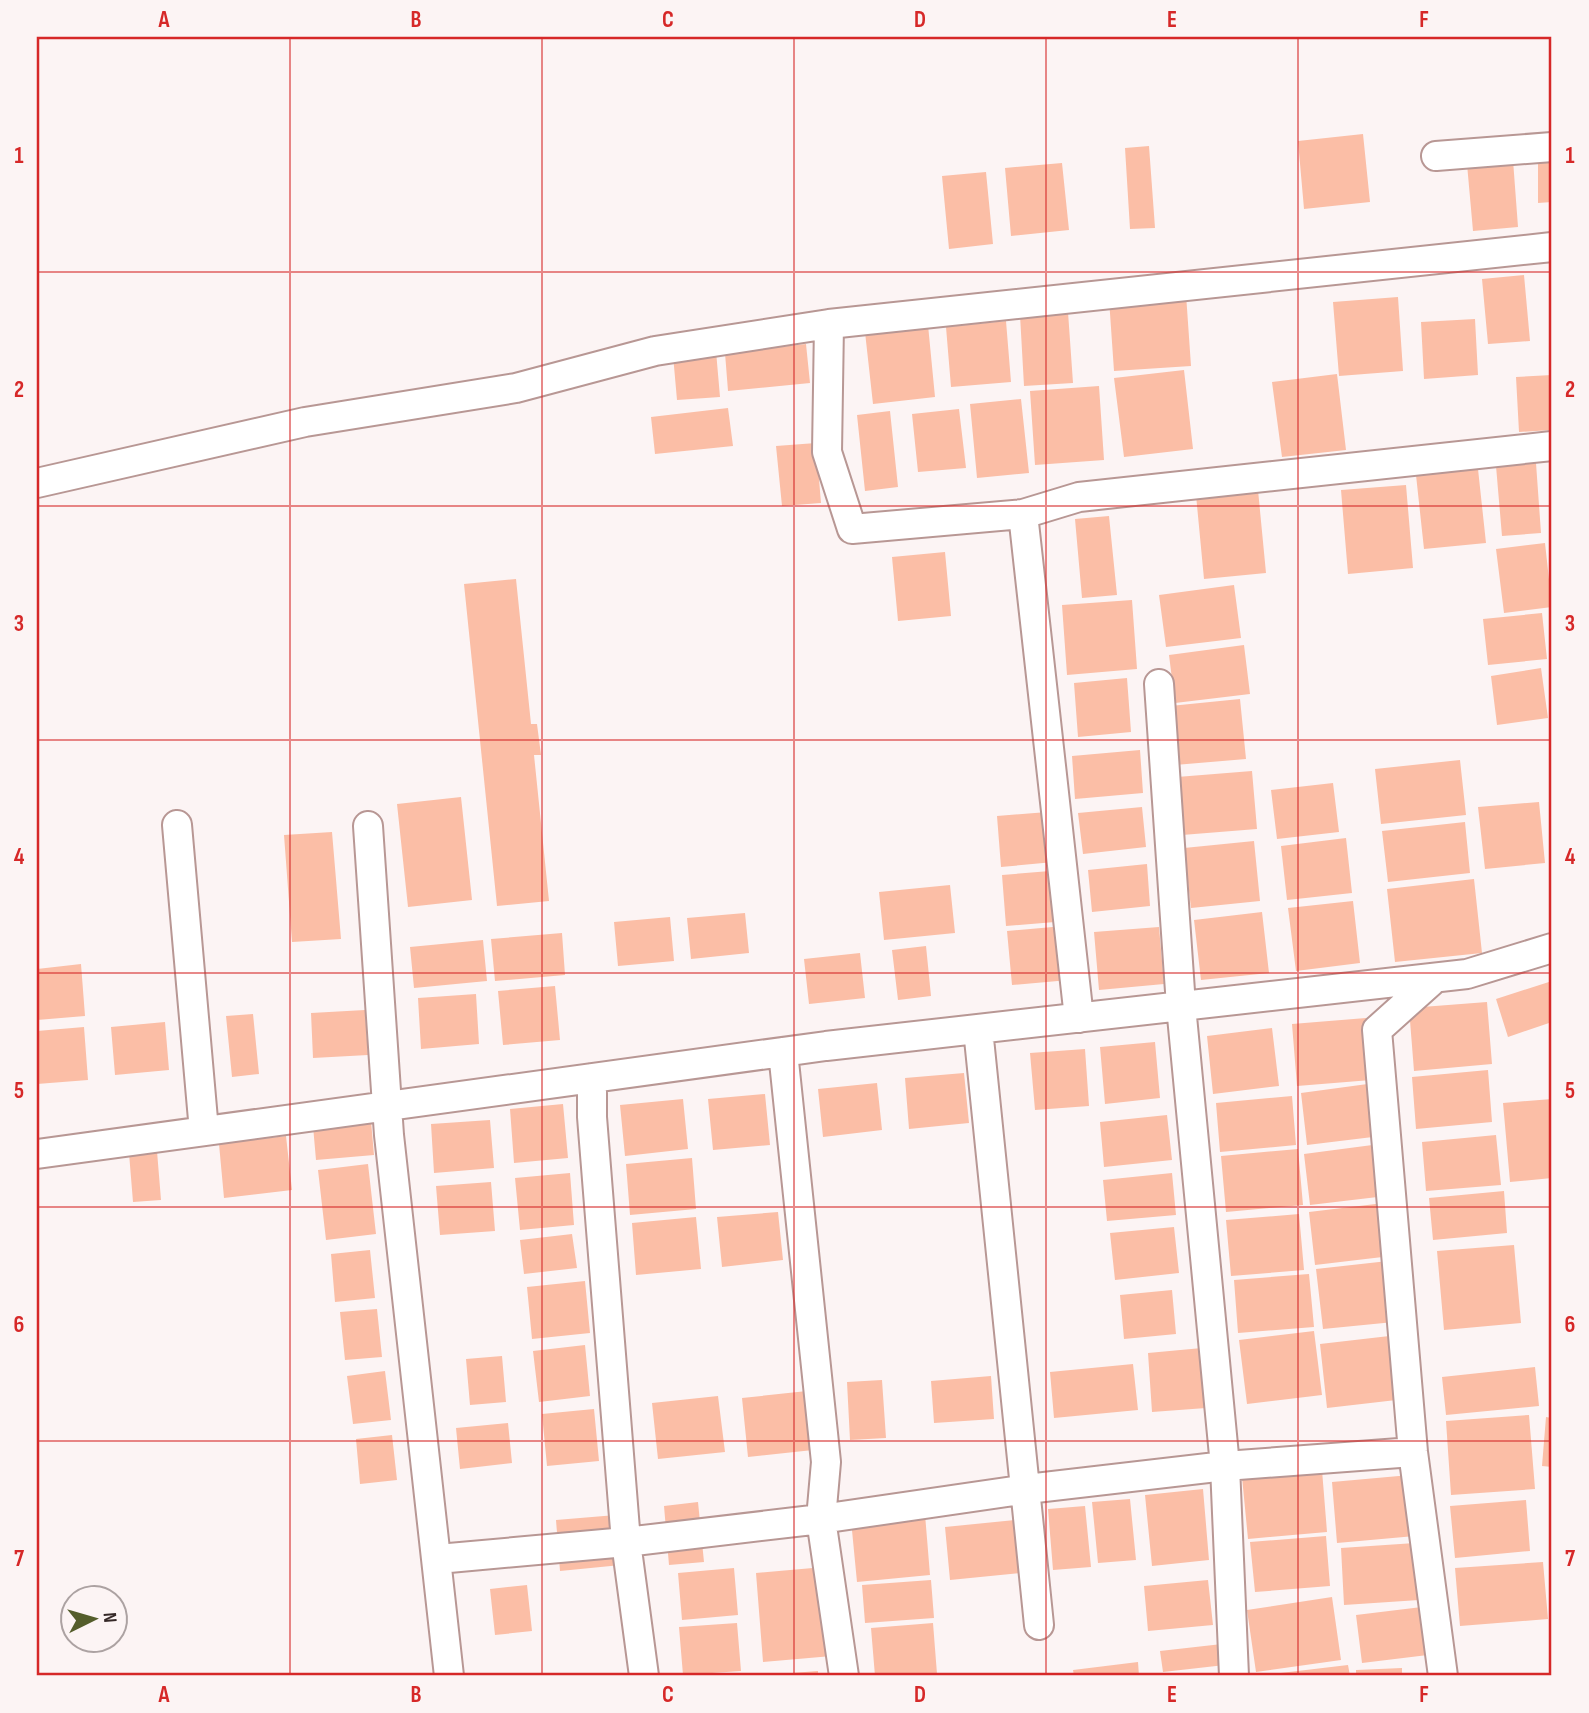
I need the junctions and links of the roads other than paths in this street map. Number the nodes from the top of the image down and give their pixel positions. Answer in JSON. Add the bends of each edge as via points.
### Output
{"nodes":[{"id":1,"x":1552,"y":148,"type":"edge"},
{"id":2,"x":1436,"y":156,"type":"dead end"},
{"id":3,"x":1552,"y":247,"type":"edge"},
{"id":4,"x":829,"y":324,"type":"junction"},
{"id":5,"x":1552,"y":446,"type":"edge"},
{"id":6,"x":37,"y":483,"type":"edge"},
{"id":7,"x":1023,"y":514,"type":"junction"},
{"id":8,"x":1159,"y":684,"type":"dead end"},
{"id":9,"x":177,"y":825,"type":"dead end"},
{"id":10,"x":368,"y":826,"type":"dead end"},
{"id":11,"x":1552,"y":948,"type":"edge"},
{"id":12,"x":1435,"y":978,"type":"junction"},
{"id":13,"x":1181,"y":1006,"type":"junction"},
{"id":14,"x":1079,"y":1018,"type":"junction"},
{"id":15,"x":978,"y":1029,"type":"junction"},
{"id":16,"x":783,"y":1052,"type":"junction"},
{"id":17,"x":592,"y":1078,"type":"junction"},
{"id":18,"x":389,"y":1106,"type":"junction"},
{"id":19,"x":204,"y":1131,"type":"junction"},
{"id":20,"x":37,"y":1154,"type":"edge"},
{"id":21,"x":1413,"y":1452,"type":"junction"},
{"id":22,"x":1224,"y":1466,"type":"junction"},
{"id":23,"x":1027,"y":1489,"type":"junction"},
{"id":24,"x":821,"y":1519,"type":"junction"},
{"id":25,"x":626,"y":1542,"type":"junction"},
{"id":26,"x":438,"y":1559,"type":"junction"},
{"id":27,"x":1039,"y":1625,"type":"dead end"},
{"id":28,"x":449,"y":1676,"type":"edge"},
{"id":29,"x":644,"y":1676,"type":"edge"},
{"id":30,"x":844,"y":1676,"type":"edge"},
{"id":31,"x":1234,"y":1676,"type":"edge"},
{"id":32,"x":1443,"y":1676,"type":"edge"}],
"edges":[{"from":1,"to":2,"type":"street"},
{"from":3,"to":4,"type":"street"},
{"from":4,"to":6,"type":"street","via":[[655,351],[516,388],[305,422]]},
{"from":4,"to":7,"type":"street","via":[[827,452],[852,528]]},
{"from":5,"to":7,"type":"street","via":[[1079,497]]},
{"from":7,"to":14,"type":"street"},
{"from":8,"to":13,"type":"street"},
{"from":9,"to":19,"type":"street"},
{"from":10,"to":18,"type":"street"},
{"from":11,"to":12,"type":"street","via":[[1467,974]]},
{"from":12,"to":13,"type":"street"},
{"from":12,"to":21,"type":"street","via":[[1377,1030]]},
{"from":13,"to":14,"type":"street"},
{"from":13,"to":22,"type":"street"},
{"from":14,"to":15,"type":"street"},
{"from":15,"to":16,"type":"street"},
{"from":15,"to":23,"type":"street"},
{"from":16,"to":17,"type":"street"},
{"from":16,"to":24,"type":"street","via":[[827,1462]]},
{"from":17,"to":18,"type":"street"},
{"from":17,"to":25,"type":"street"},
{"from":18,"to":19,"type":"street"},
{"from":18,"to":26,"type":"street"},
{"from":19,"to":20,"type":"street"},
{"from":21,"to":22,"type":"street"},
{"from":21,"to":32,"type":"street"},
{"from":22,"to":23,"type":"street"},
{"from":22,"to":31,"type":"street"},
{"from":23,"to":24,"type":"street"},
{"from":23,"to":27,"type":"street"},
{"from":24,"to":25,"type":"street"},
{"from":24,"to":30,"type":"street"},
{"from":25,"to":26,"type":"street"},
{"from":25,"to":29,"type":"street"},
{"from":26,"to":28,"type":"street"}]}
